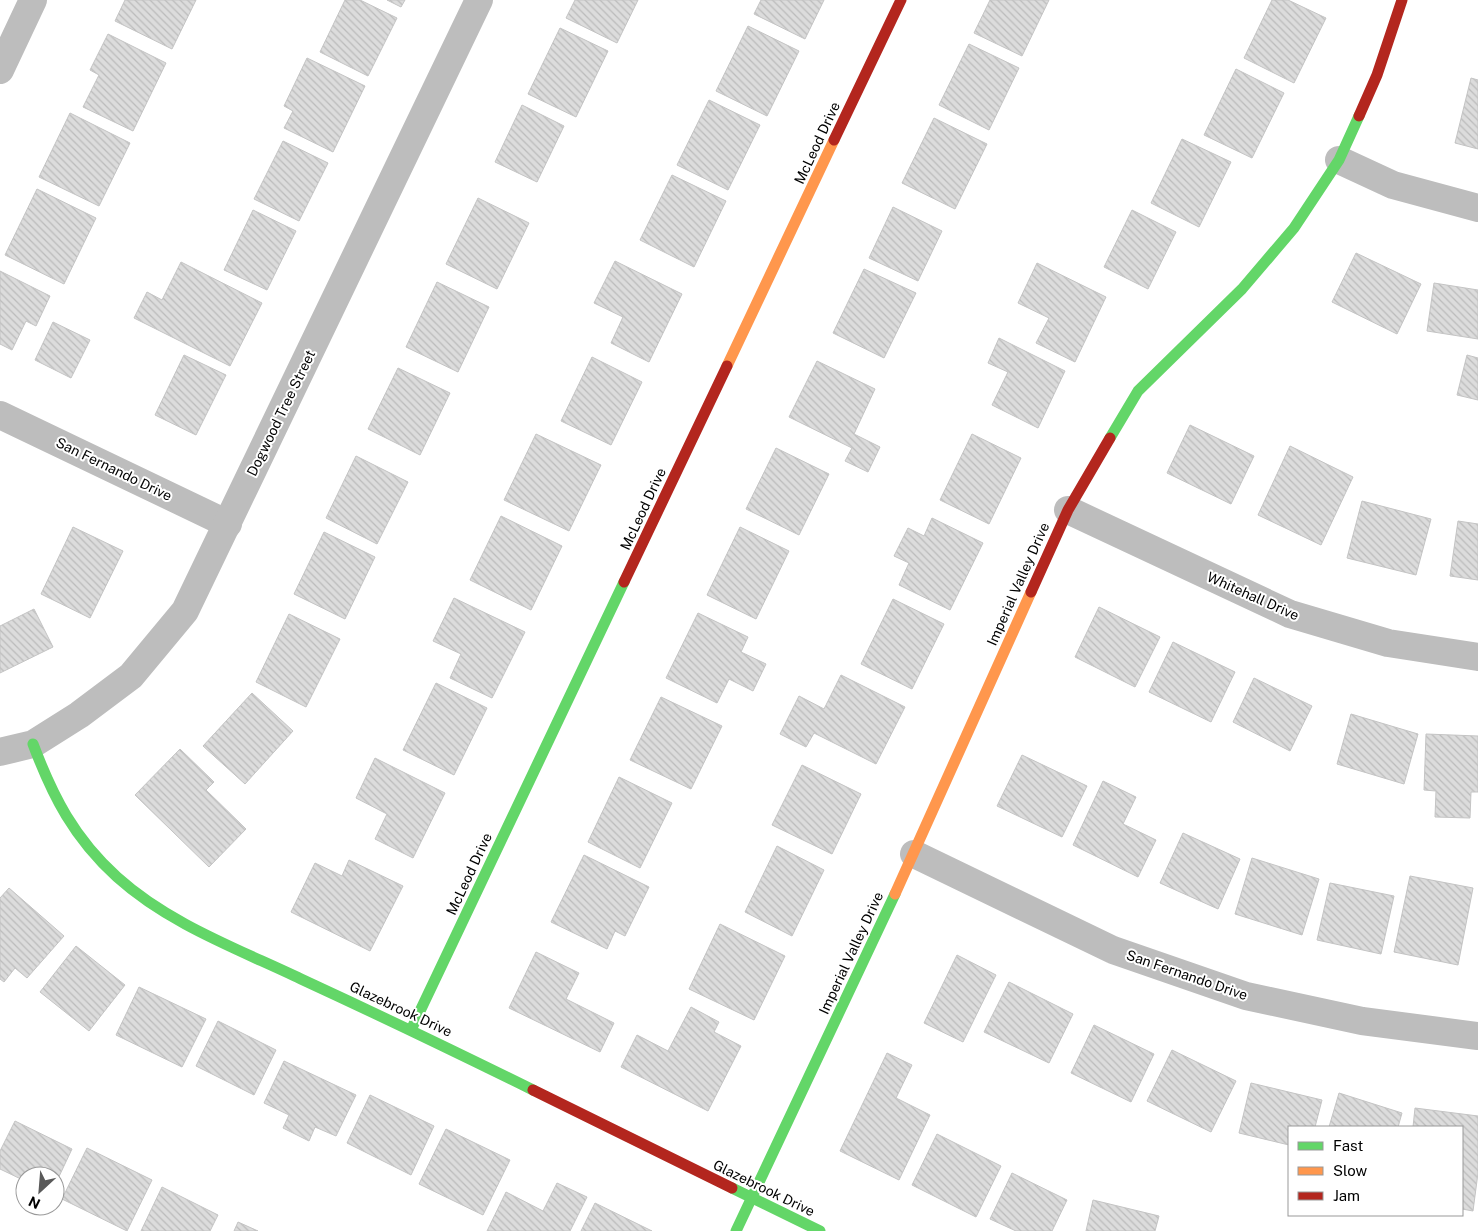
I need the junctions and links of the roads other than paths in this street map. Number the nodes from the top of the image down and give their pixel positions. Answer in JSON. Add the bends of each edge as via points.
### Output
{"nodes":[{"id":1,"x":33,"y":0,"type":"edge"},
{"id":2,"x":479,"y":0,"type":"edge"},
{"id":3,"x":901,"y":0,"type":"edge"},
{"id":4,"x":1402,"y":0,"type":"edge"},
{"id":5,"x":0,"y":70,"type":"edge"},
{"id":6,"x":1339,"y":160,"type":"junction"},
{"id":7,"x":1478,"y":208,"type":"edge"},
{"id":8,"x":0,"y":415,"type":"edge"},
{"id":9,"x":1068,"y":510,"type":"junction"},
{"id":10,"x":228,"y":524,"type":"junction"},
{"id":11,"x":1478,"y":657,"type":"edge"},
{"id":12,"x":33,"y":744,"type":"junction"},
{"id":13,"x":0,"y":752,"type":"edge"},
{"id":14,"x":914,"y":854,"type":"junction"},
{"id":15,"x":411,"y":1030,"type":"junction"},
{"id":16,"x":1478,"y":1036,"type":"edge"},
{"id":17,"x":752,"y":1198,"type":"junction"},
{"id":18,"x":736,"y":1231,"type":"edge"},
{"id":19,"x":820,"y":1231,"type":"edge"}],
"edges":[{"from":1,"to":5,"type":"street"},
{"from":2,"to":10,"type":"street","name":"Dogwood Tree Street"},
{"from":3,"to":15,"type":"street","name":"McLeod Drive"},
{"from":4,"to":6,"type":"street","name":"Imperial Valley Drive","via":[[1377,75]]},
{"from":6,"to":7,"type":"street","via":[[1393,186]]},
{"from":6,"to":9,"type":"street","name":"Imperial Valley Drive","via":[[1294,228],[1242,289],[1138,391]]},
{"from":8,"to":10,"type":"street","name":"San Fernando Drive"},
{"from":9,"to":11,"type":"street","name":"Whitehall Drive","via":[[1290,614],[1388,643]]},
{"from":9,"to":14,"type":"street","name":"Imperial Valley Drive"},
{"from":10,"to":12,"type":"street","name":"Dogwood Tree Street","via":[[185,611],[132,676],[80,715]]},
{"from":12,"to":13,"type":"street","name":"Dogwood Tree Street"},
{"from":12,"to":15,"type":"street","name":"Glazebrook Drive","via":[[46,778],[73,829],[117,877],[179,922]]},
{"from":14,"to":16,"type":"street","name":"San Fernando Drive","via":[[1114,950],[1246,996],[1362,1022]]},
{"from":14,"to":17,"type":"street","name":"Imperial Valley Drive"},
{"from":15,"to":17,"type":"street","name":"Glazebrook Drive"},
{"from":17,"to":18,"type":"street","name":"Imperial Valley Drive"},
{"from":17,"to":19,"type":"street","name":"Glazebrook Drive"}]}
